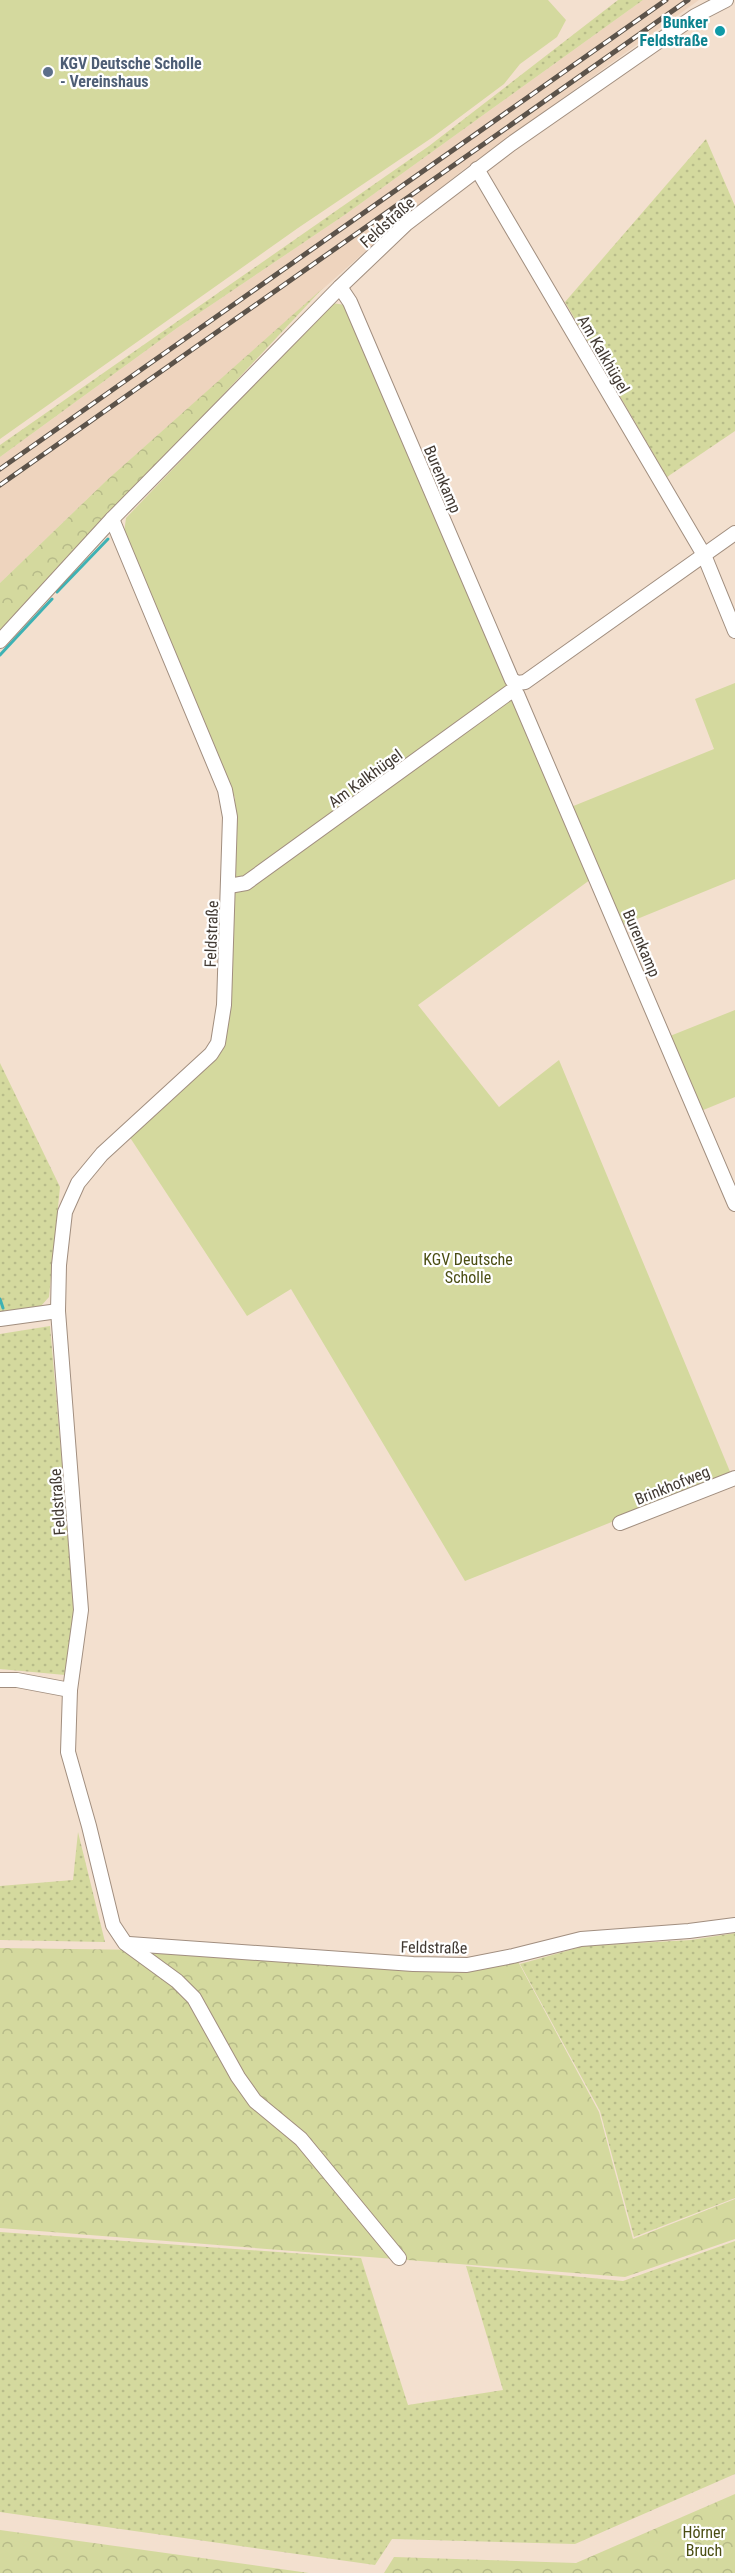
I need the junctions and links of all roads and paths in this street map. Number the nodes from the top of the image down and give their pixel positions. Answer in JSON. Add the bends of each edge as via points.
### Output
{"nodes":[{"id":1,"x":726,"y":0,"type":"edge"},
{"id":2,"x":477,"y":169,"type":"junction"},
{"id":3,"x":340,"y":287,"type":"junction"},
{"id":4,"x":112,"y":519,"type":"junction"},
{"id":5,"x":735,"y":533,"type":"edge"},
{"id":6,"x":704,"y":555,"type":"junction"},
{"id":7,"x":735,"y":631,"type":"edge"},
{"id":8,"x":0,"y":641,"type":"edge"},
{"id":9,"x":517,"y":688,"type":"junction"},
{"id":10,"x":229,"y":886,"type":"junction"},
{"id":11,"x":735,"y":1204,"type":"edge"},
{"id":12,"x":58,"y":1311,"type":"junction"},
{"id":13,"x":0,"y":1319,"type":"edge"},
{"id":14,"x":735,"y":1478,"type":"edge"},
{"id":15,"x":620,"y":1523,"type":"dead end"},
{"id":16,"x":0,"y":1680,"type":"edge"},
{"id":17,"x":70,"y":1690,"type":"junction"},
{"id":18,"x":735,"y":1925,"type":"edge"},
{"id":19,"x":129,"y":1944,"type":"junction"},
{"id":20,"x":399,"y":2258,"type":"dead end"}],
"edges":[{"from":1,"to":2,"type":"street","name":"Feldstraße","via":[[695,16]]},
{"from":2,"to":3,"type":"street","name":"Feldstraße","via":[[406,224]]},
{"from":2,"to":6,"type":"street","name":"Am Kalkhügel"},
{"from":3,"to":4,"type":"street","name":"Feldstraße"},
{"from":3,"to":9,"type":"street","name":"Burenkamp","via":[[350,302]]},
{"from":4,"to":8,"type":"street","name":"Feldstraße"},
{"from":4,"to":10,"type":"street","name":"Feldstraße","via":[[225,790],[230,816]]},
{"from":5,"to":6,"type":"street","name":"Am Kalkhügel"},
{"from":6,"to":7,"type":"street"},
{"from":6,"to":9,"type":"street","name":"Am Kalkhügel"},
{"from":9,"to":10,"type":"street","name":"Am Kalkhügel","via":[[246,883]]},
{"from":9,"to":11,"type":"street","name":"Burenkamp"},
{"from":10,"to":12,"type":"street","name":"Feldstraße","via":[[224,1005],[218,1043],[212,1054],[102,1154],[78,1183],[65,1212]]},
{"from":12,"to":13,"type":"street"},
{"from":12,"to":17,"type":"street","name":"Feldstraße","via":[[81,1610]]},
{"from":14,"to":15,"type":"street","name":"Brinkhofweg"},
{"from":16,"to":17,"type":"street"},
{"from":17,"to":19,"type":"street","name":"Feldstraße","via":[[68,1752],[113,1924]]},
{"from":18,"to":19,"type":"street","name":"Feldstraße","via":[[581,1939],[467,1965]]},
{"from":19,"to":20,"type":"street","name":"Feldstraße","via":[[194,1998],[255,2101],[301,2139]]}]}
